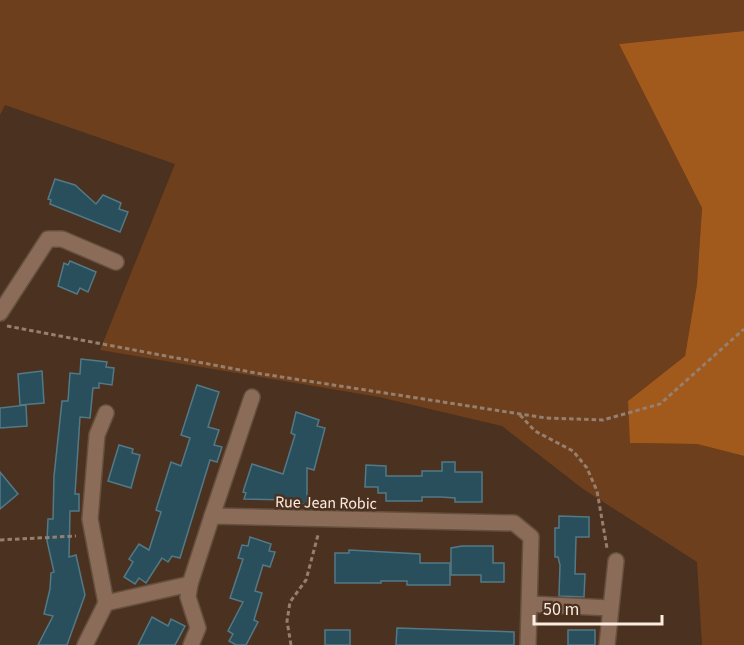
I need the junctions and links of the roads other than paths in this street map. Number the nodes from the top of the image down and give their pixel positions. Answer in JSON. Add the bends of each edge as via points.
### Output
{"nodes":[{"id":1,"x":116,"y":262,"type":"dead end"},
{"id":2,"x":0,"y":313,"type":"edge"},
{"id":3,"x":252,"y":397,"type":"dead end"},
{"id":4,"x":106,"y":413,"type":"dead end"},
{"id":5,"x":212,"y":516,"type":"junction"},
{"id":6,"x":616,"y":561,"type":"road end"},
{"id":7,"x":190,"y":584,"type":"junction"},
{"id":8,"x":106,"y":603,"type":"junction"},
{"id":9,"x":530,"y":604,"type":"junction"},
{"id":10,"x":610,"y":608,"type":"junction"},
{"id":11,"x":85,"y":645,"type":"edge"},
{"id":12,"x":191,"y":645,"type":"edge"},
{"id":13,"x":528,"y":645,"type":"edge"},
{"id":14,"x":607,"y":645,"type":"edge"}],
"edges":[{"from":1,"to":2,"type":"street","via":[[62,239],[48,239]]},
{"from":3,"to":5,"type":"street"},
{"from":4,"to":8,"type":"street","via":[[97,435],[90,519]]},
{"from":5,"to":7,"type":"street"},
{"from":5,"to":9,"type":"street","name":"Rue Jean Robic","via":[[514,523],[531,537]]},
{"from":6,"to":10,"type":"street"},
{"from":7,"to":8,"type":"street"},
{"from":7,"to":12,"type":"street","via":[[188,597],[198,628]]},
{"from":8,"to":11,"type":"street"},
{"from":9,"to":10,"type":"street"},
{"from":9,"to":13,"type":"street","name":"Rue Jean Robic"},
{"from":10,"to":14,"type":"street"}]}
